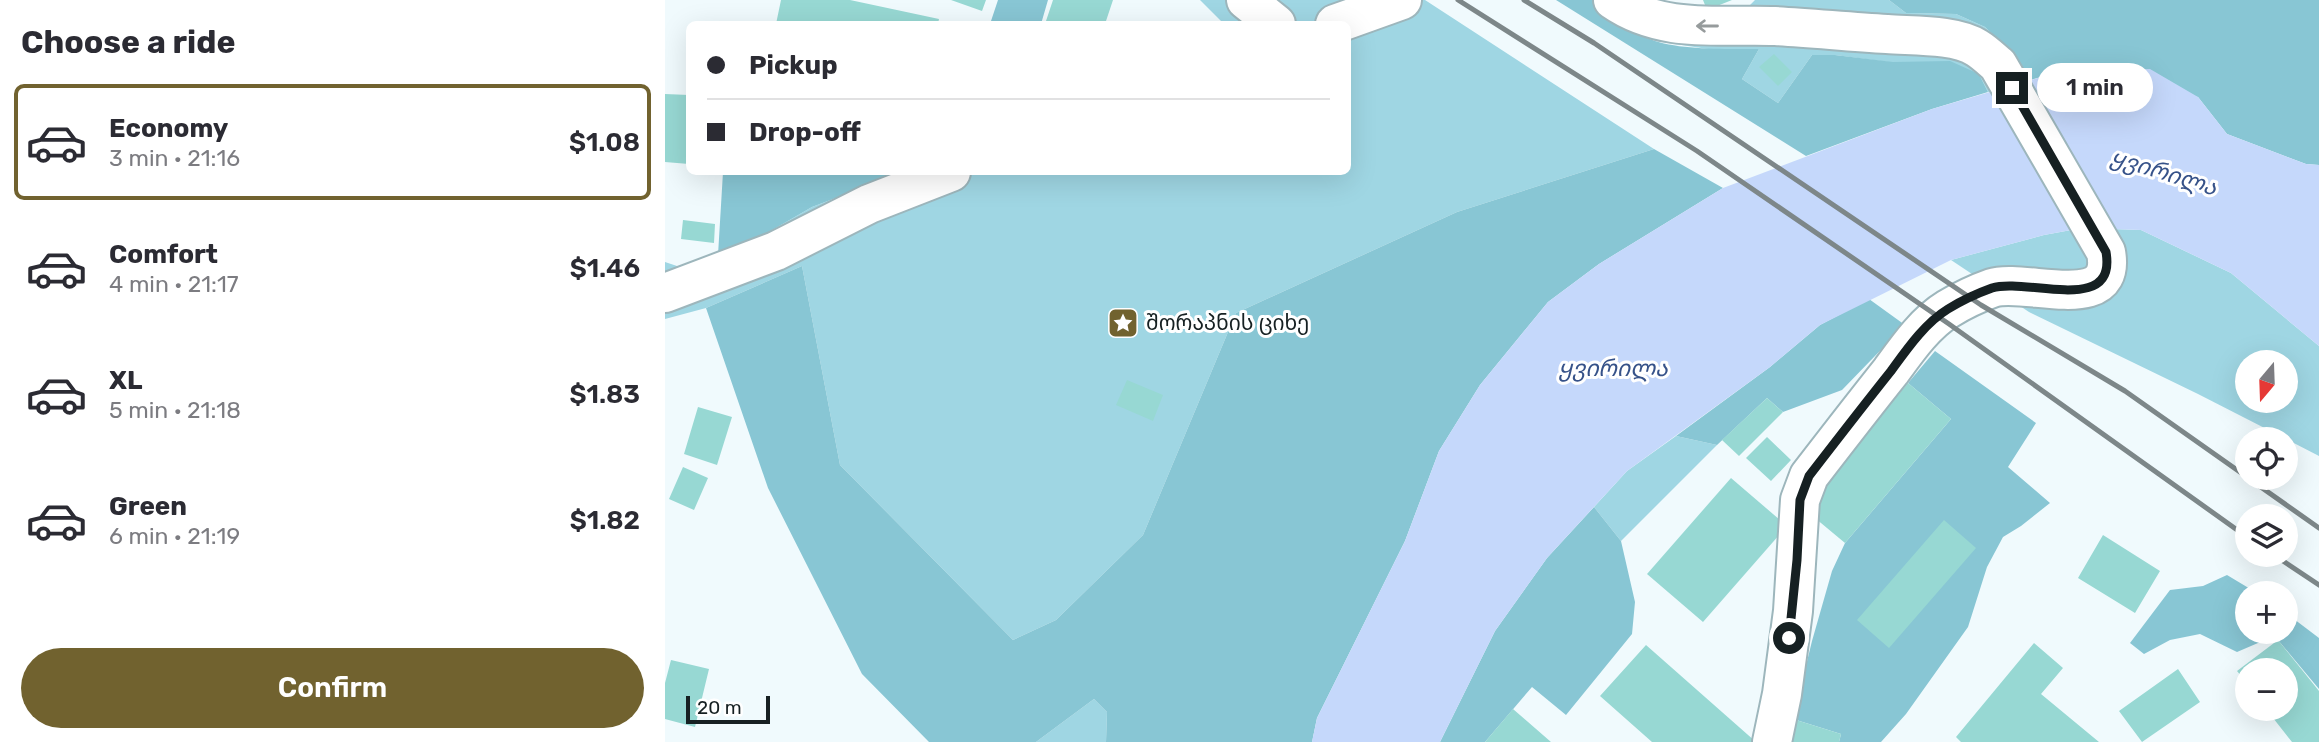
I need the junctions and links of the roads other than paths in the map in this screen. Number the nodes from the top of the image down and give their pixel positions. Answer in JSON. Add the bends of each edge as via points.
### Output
{"nodes":[{"id":1,"x":1245,"y":0,"type":"edge"},
{"id":2,"x":1613,"y":0,"type":"edge"},
{"id":3,"x":1397,"y":2,"type":"edge"},
{"id":4,"x":1774,"y":13,"type":"edge"},
{"id":5,"x":1272,"y":21,"type":"edge"},
{"id":6,"x":1343,"y":21,"type":"edge"},
{"id":7,"x":943,"y":175,"type":"edge"},
{"id":8,"x":674,"y":285,"type":"edge"},
{"id":9,"x":1772,"y":742,"type":"edge"}],
"edges":[{"from":1,"to":5,"type":"street"},
{"from":4,"to":2,"type":"street","one_way":true,"via":[[1692,26],[1652,20]]},
{"from":3,"to":6,"type":"street"},
{"from":4,"to":9,"type":"street","via":[[1976,46],[1998,65],[2106,252],[2108,263],[2106,276],[2085,290],[1993,288],[1947,309],[1918,336],[1809,476],[1800,500],[1793,611]]},
{"from":7,"to":8,"type":"street","via":[[869,204],[776,251]]}]}
